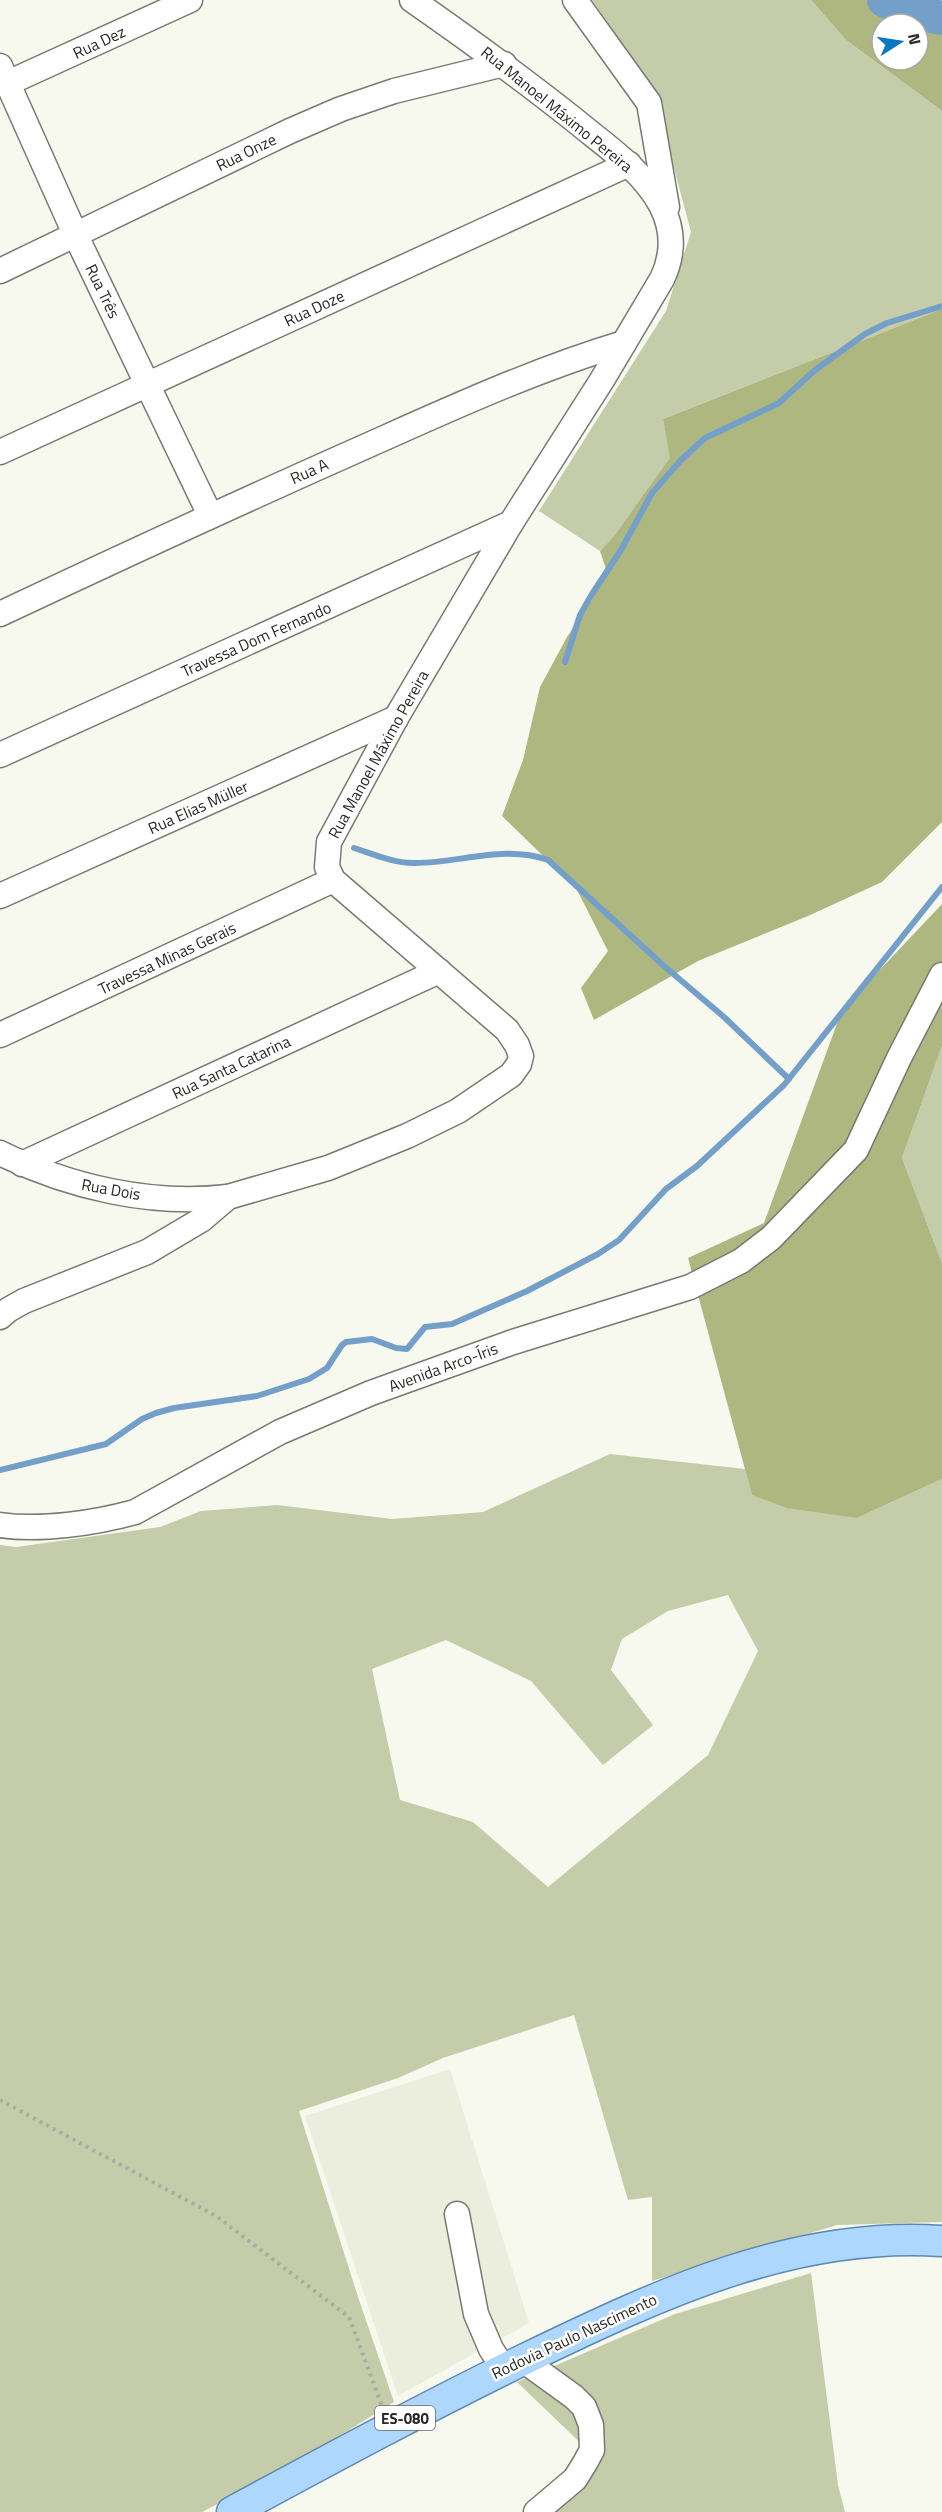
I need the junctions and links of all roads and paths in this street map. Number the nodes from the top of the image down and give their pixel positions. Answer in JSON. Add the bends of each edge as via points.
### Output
{"nodes":[{"id":1,"x":190,"y":0,"type":"edge"},
{"id":2,"x":412,"y":0,"type":"edge"},
{"id":3,"x":575,"y":0,"type":"edge"},
{"id":4,"x":504,"y":64,"type":"junction"},
{"id":5,"x":4,"y":75,"type":"edge"},
{"id":6,"x":629,"y":164,"type":"junction"},
{"id":7,"x":671,"y":233,"type":"junction"},
{"id":8,"x":76,"y":236,"type":"junction"},
{"id":9,"x":0,"y":271,"type":"edge"},
{"id":10,"x":624,"y":343,"type":"junction"},
{"id":11,"x":148,"y":384,"type":"junction"},
{"id":12,"x":0,"y":452,"type":"edge"},
{"id":13,"x":210,"y":515,"type":"junction"},
{"id":14,"x":511,"y":523,"type":"junction"},
{"id":15,"x":0,"y":614,"type":"edge"},
{"id":16,"x":396,"y":718,"type":"junction"},
{"id":17,"x":0,"y":755,"type":"edge"},
{"id":18,"x":333,"y":880,"type":"junction"},
{"id":19,"x":0,"y":896,"type":"edge"},
{"id":20,"x":440,"y":970,"type":"junction"},
{"id":21,"x":942,"y":975,"type":"edge"},
{"id":22,"x":0,"y":1035,"type":"edge"},
{"id":23,"x":0,"y":1153,"type":"edge"},
{"id":24,"x":22,"y":1164,"type":"junction"},
{"id":25,"x":228,"y":1197,"type":"junction"},
{"id":26,"x":3,"y":1310,"type":"edge"},
{"id":27,"x":0,"y":1525,"type":"edge"},
{"id":28,"x":0,"y":2100,"type":"edge"},
{"id":29,"x":457,"y":2214,"type":"dead end"},
{"id":30,"x":942,"y":2241,"type":"edge"},
{"id":31,"x":514,"y":2365,"type":"junction"},
{"id":32,"x":389,"y":2427,"type":"junction"},
{"id":33,"x":232,"y":2512,"type":"edge"},
{"id":34,"x":536,"y":2512,"type":"edge"}],
"edges":[{"from":1,"to":5,"type":"street","name":"Rua Dez"},
{"from":2,"to":4,"type":"street","name":"Rua Manoel Máximo Pereira"},
{"from":3,"to":7,"type":"street","via":[[650,103]]},
{"from":4,"to":6,"type":"street","name":"Rua Manoel Máximo Pereira"},
{"from":4,"to":8,"type":"street","name":"Rua Onze","via":[[394,91],[341,109]]},
{"from":5,"to":8,"type":"street","name":"Rua Três"},
{"from":6,"to":7,"type":"street","name":"Rua Manoel Máximo Pereira","via":[[661,205]]},
{"from":6,"to":11,"type":"street","name":"Rua Doze"},
{"from":7,"to":10,"type":"street","name":"Rua Manoel Máximo Pereira","via":[[669,265]]},
{"from":8,"to":9,"type":"street","name":"Rua Onze"},
{"from":8,"to":11,"type":"street","name":"Rua Três"},
{"from":10,"to":13,"type":"street","name":"Rua A","via":[[483,395]]},
{"from":10,"to":14,"type":"street","name":"Rua Manoel Máximo Pereira"},
{"from":11,"to":12,"type":"street","name":"Rua Doze"},
{"from":11,"to":13,"type":"street","name":"Rua Três"},
{"from":13,"to":15,"type":"street","name":"Rua A"},
{"from":14,"to":16,"type":"street","name":"Rua Manoel Máximo Pereira"},
{"from":14,"to":17,"type":"street","name":"Travessa Dom Fernando"},
{"from":16,"to":18,"type":"street","name":"Rua Manoel Máximo Pereira","via":[[329,842],[327,867]]},
{"from":16,"to":19,"type":"street","name":"Rua Elias Müller"},
{"from":18,"to":20,"type":"street"},
{"from":18,"to":22,"type":"street","name":"Travessa Minas Gerais"},
{"from":20,"to":24,"type":"street","name":"Rua Santa Catarina"},
{"from":20,"to":25,"type":"street","via":[[507,1030],[517,1044],[521,1056],[511,1075],[458,1111],[407,1136],[328,1168]]},
{"from":21,"to":27,"type":"street","name":"Avenida Arco-Íris","via":[[856,1150],[771,1238],[741,1261],[690,1287],[513,1342],[371,1393],[280,1432],[135,1512],[42,1527]]},
{"from":23,"to":24,"type":"street","name":"Rua Dois"},
{"from":24,"to":25,"type":"street","name":"Rua Dois","via":[[74,1182],[133,1194],[202,1200]]},
{"from":25,"to":26,"type":"street","via":[[201,1220],[147,1252]]},
{"from":28,"to":32,"type":"path","via":[[216,2216],[349,2317]]},
{"from":29,"to":31,"type":"street","via":[[476,2314],[491,2349]]},
{"from":30,"to":31,"type":"main road","name":"Rodovia Paulo Nascimento","number":"ES-080","via":[[902,2238],[843,2244],[745,2265],[627,2310]]},
{"from":31,"to":32,"type":"main road","name":"Rodovia Paulo Nascimento","number":"ES-080"},
{"from":31,"to":34,"type":"street","via":[[574,2397],[591,2425],[592,2450],[585,2463],[574,2479]]},
{"from":32,"to":33,"type":"main road","name":"Rodovia Paulo Nascimento","number":"ES-080"}]}
